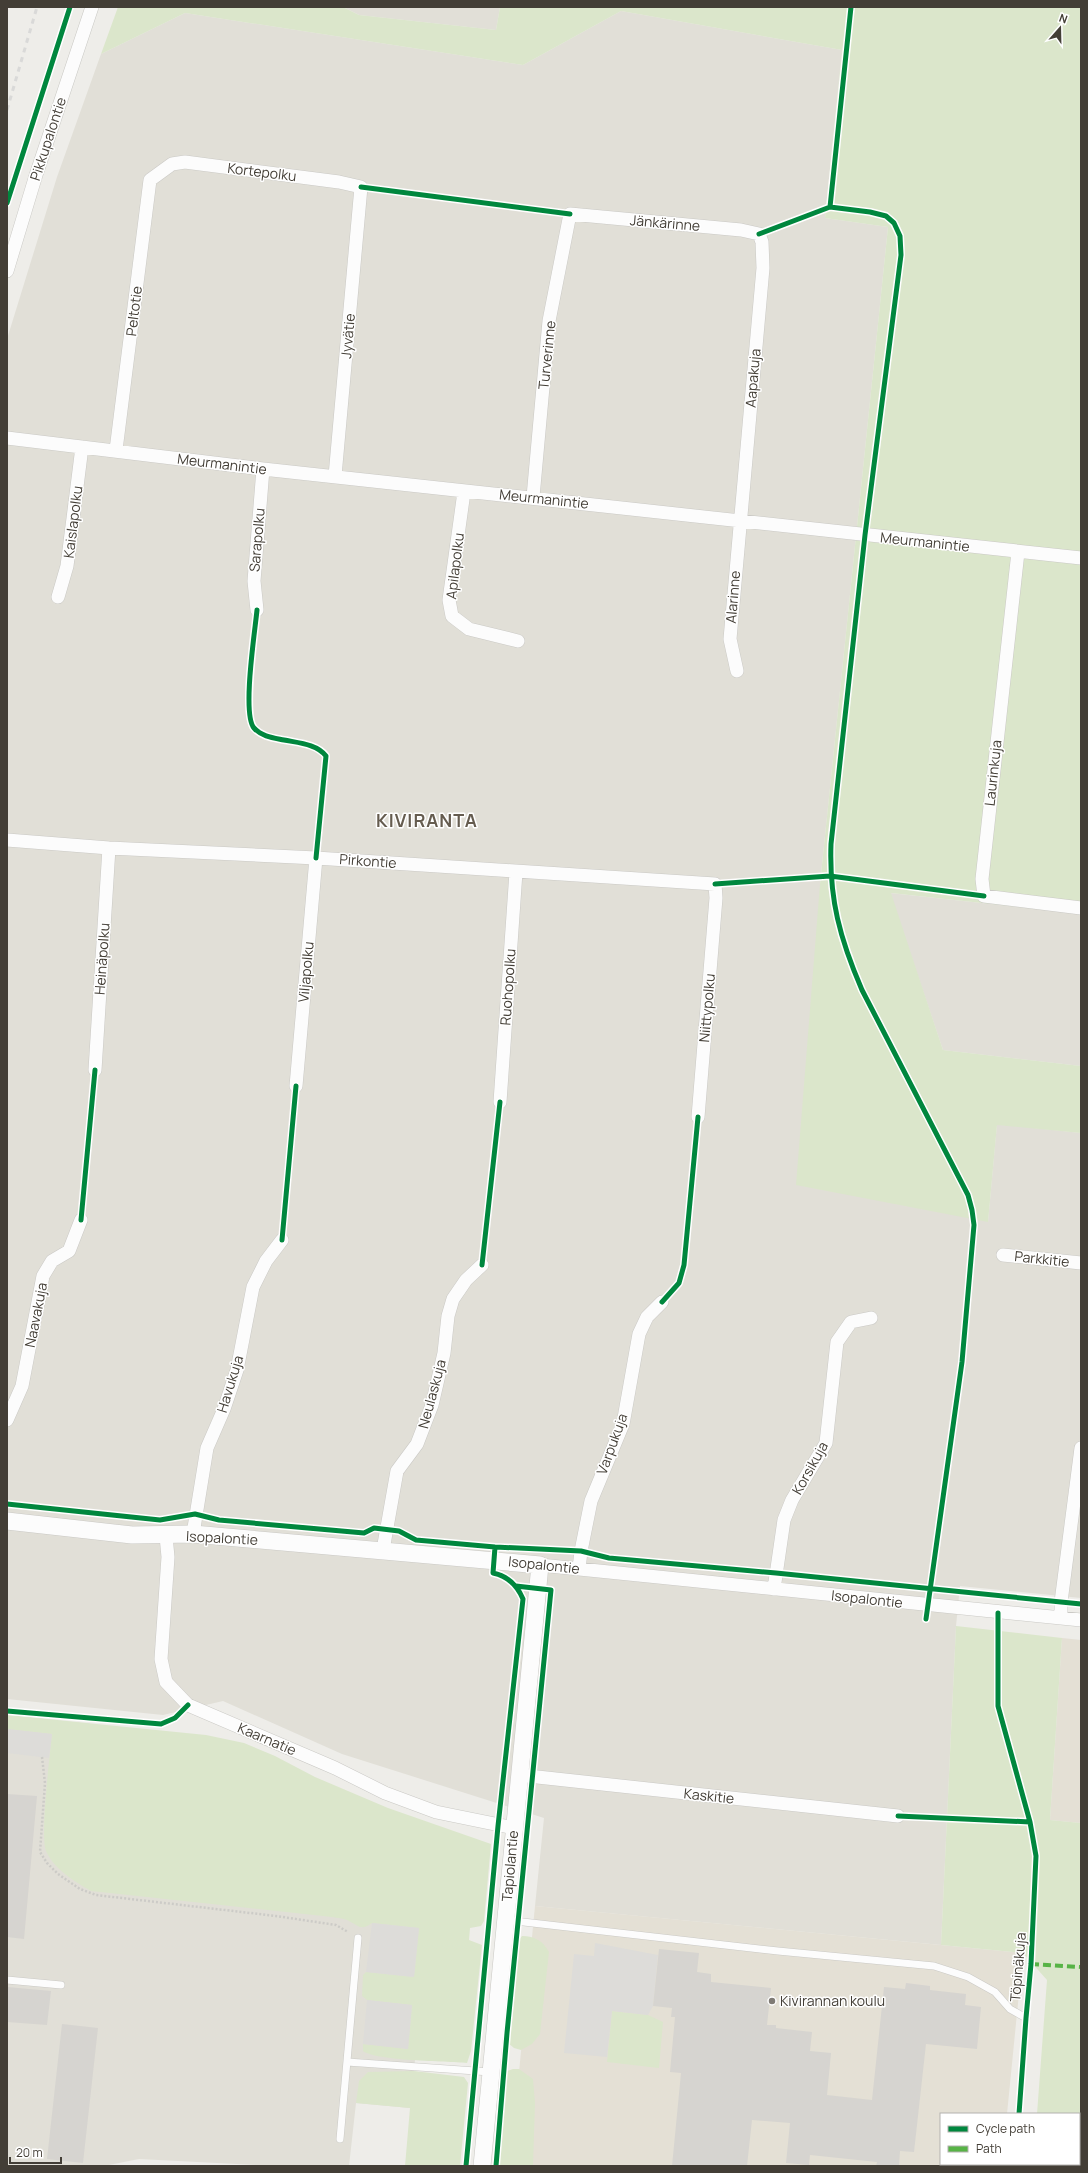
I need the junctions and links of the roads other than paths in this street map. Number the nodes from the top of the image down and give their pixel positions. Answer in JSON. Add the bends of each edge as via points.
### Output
{"nodes":[{"id":1,"x":92,"y":7,"type":"edge"},
{"id":2,"x":156,"y":174,"type":"joint"},
{"id":3,"x":362,"y":195,"type":"joint"},
{"id":4,"x":570,"y":214,"type":"joint"},
{"id":5,"x":759,"y":234,"type":"joint"},
{"id":6,"x":7,"y":271,"type":"edge"},
{"id":7,"x":7,"y":438,"type":"edge"},
{"id":8,"x":82,"y":447,"type":"junction"},
{"id":9,"x":116,"y":450,"type":"junction"},
{"id":10,"x":263,"y":469,"type":"junction"},
{"id":11,"x":335,"y":476,"type":"junction"},
{"id":12,"x":464,"y":492,"type":"junction"},
{"id":13,"x":533,"y":497,"type":"junction"},
{"id":14,"x":740,"y":522,"type":"junction"},
{"id":15,"x":1018,"y":552,"type":"junction"},
{"id":16,"x":1081,"y":558,"type":"edge"},
{"id":17,"x":58,"y":597,"type":"dead end"},
{"id":18,"x":257,"y":610,"type":"dead end"},
{"id":19,"x":518,"y":641,"type":"dead end"},
{"id":20,"x":737,"y":671,"type":"dead end"},
{"id":21,"x":7,"y":840,"type":"edge"},
{"id":22,"x":109,"y":848,"type":"junction"},
{"id":23,"x":316,"y":858,"type":"junction"},
{"id":24,"x":516,"y":872,"type":"junction"},
{"id":25,"x":716,"y":898,"type":"joint"},
{"id":26,"x":1081,"y":908,"type":"edge"},
{"id":27,"x":95,"y":1070,"type":"dead end"},
{"id":28,"x":296,"y":1086,"type":"dead end"},
{"id":29,"x":500,"y":1102,"type":"dead end"},
{"id":30,"x":698,"y":1117,"type":"dead end"},
{"id":31,"x":81,"y":1220,"type":"dead end"},
{"id":32,"x":282,"y":1240,"type":"dead end"},
{"id":33,"x":1003,"y":1255,"type":"dead end"},
{"id":34,"x":1081,"y":1264,"type":"edge"},
{"id":35,"x":482,"y":1265,"type":"dead end"},
{"id":36,"x":662,"y":1302,"type":"dead end"},
{"id":37,"x":870,"y":1318,"type":"dead end"},
{"id":38,"x":7,"y":1420,"type":"edge"},
{"id":39,"x":1081,"y":1448,"type":"edge"},
{"id":40,"x":7,"y":1521,"type":"edge"},
{"id":41,"x":193,"y":1534,"type":"junction"},
{"id":42,"x":166,"y":1536,"type":"junction"},
{"id":43,"x":383,"y":1550,"type":"junction"},
{"id":44,"x":540,"y":1565,"type":"junction"},
{"id":45,"x":579,"y":1569,"type":"junction"},
{"id":46,"x":774,"y":1589,"type":"junction"},
{"id":47,"x":1061,"y":1618,"type":"junction"},
{"id":48,"x":1081,"y":1620,"type":"edge"},
{"id":49,"x":519,"y":1775,"type":"junction"},
{"id":50,"x":898,"y":1816,"type":"dead end"},
{"id":51,"x":514,"y":1828,"type":"junction"},
{"id":52,"x":506,"y":1920,"type":"junction"},
{"id":53,"x":358,"y":1938,"type":"road end"},
{"id":54,"x":7,"y":1980,"type":"edge"},
{"id":55,"x":61,"y":1985,"type":"dead end"},
{"id":56,"x":1026,"y":2018,"type":"dead end"},
{"id":57,"x":348,"y":2062,"type":"junction"},
{"id":58,"x":490,"y":2072,"type":"junction"},
{"id":59,"x":340,"y":2139,"type":"dead end"},
{"id":60,"x":482,"y":2166,"type":"edge"}],
"edges":[{"from":1,"to":6,"type":"street","name":"Pikkupalontie"},
{"from":2,"to":3,"type":"street","name":"Kortepolku","via":[[172,164],[185,162],[339,182],[361,187]]},
{"from":2,"to":9,"type":"street","name":"Peltotie","via":[[150,180]]},
{"from":3,"to":11,"type":"street","name":"Jyvätie"},
{"from":4,"to":5,"type":"street","name":"Jänkärinne","via":[[741,230]]},
{"from":4,"to":13,"type":"street","name":"Turverinne","via":[[549,321]]},
{"from":5,"to":14,"type":"street","name":"Aapakuja","via":[[762,242],[763,268]]},
{"from":7,"to":8,"type":"street","name":"Meurmanintie"},
{"from":8,"to":9,"type":"street","name":"Meurmanintie"},
{"from":8,"to":17,"type":"street","name":"Kaislapolku","via":[[67,566]]},
{"from":9,"to":10,"type":"street","name":"Meurmanintie"},
{"from":10,"to":11,"type":"street","name":"Meurmanintie"},
{"from":10,"to":18,"type":"street","name":"Sarapolku","via":[[254,580]]},
{"from":11,"to":12,"type":"street","name":"Meurmanintie"},
{"from":12,"to":13,"type":"street","name":"Meurmanintie"},
{"from":12,"to":19,"type":"street","name":"Apilapolku","via":[[448,600],[452,616],[469,629]]},
{"from":13,"to":14,"type":"street","name":"Meurmanintie"},
{"from":14,"to":15,"type":"street","name":"Meurmanintie"},
{"from":14,"to":20,"type":"street","name":"Alarinne","via":[[730,639]]},
{"from":15,"to":16,"type":"street","name":"Meurmanintie"},
{"from":15,"to":26,"type":"street","name":"Laurinkuja","via":[[982,878],[984,896]]},
{"from":21,"to":22,"type":"street","name":"Pirkontie"},
{"from":22,"to":23,"type":"street","name":"Pirkontie"},
{"from":22,"to":27,"type":"street","name":"Heinäpolku"},
{"from":23,"to":24,"type":"street","name":"Pirkontie"},
{"from":23,"to":28,"type":"street","name":"Viljapolku"},
{"from":24,"to":25,"type":"street","name":"Pirkontie","via":[[715,884]]},
{"from":24,"to":29,"type":"street","name":"Ruohopolku"},
{"from":25,"to":30,"type":"street","name":"Niittypolku"},
{"from":31,"to":38,"type":"street","name":"Naavakuja","via":[[69,1251],[52,1261],[44,1276],[22,1386]]},
{"from":32,"to":41,"type":"street","name":"Havukuja","via":[[266,1261],[253,1287],[237,1370],[224,1409],[206,1448]]},
{"from":33,"to":34,"type":"street","name":"Parkkitie"},
{"from":35,"to":43,"type":"street","name":"Neulaskuja","via":[[466,1280],[453,1300],[432,1405],[417,1444],[397,1471]]},
{"from":36,"to":45,"type":"street","name":"Varpukuja","via":[[647,1317],[639,1334],[623,1424],[591,1501]]},
{"from":37,"to":46,"type":"street","name":"Korsikuja","via":[[851,1322],[837,1342],[826,1443],[792,1500],[784,1520]]},
{"from":39,"to":47,"type":"street"},
{"from":40,"to":42,"type":"street","name":"Isopalontie","via":[[132,1535]]},
{"from":41,"to":42,"type":"street","name":"Isopalontie"},
{"from":41,"to":43,"type":"street","name":"Isopalontie"},
{"from":42,"to":51,"type":"street","name":"Kaarnatie","via":[[168,1557],[161,1659],[166,1682],[188,1705],[335,1768],[385,1793],[436,1812]]},
{"from":43,"to":44,"type":"street","name":"Isopalontie"},
{"from":44,"to":45,"type":"street","name":"Isopalontie"},
{"from":44,"to":49,"type":"street","name":"Tapiolantie"},
{"from":45,"to":46,"type":"street","name":"Isopalontie"},
{"from":46,"to":47,"type":"street","name":"Isopalontie"},
{"from":47,"to":48,"type":"street","name":"Isopalontie"},
{"from":49,"to":50,"type":"street","name":"Kaskitie"},
{"from":49,"to":51,"type":"street","name":"Tapiolantie"},
{"from":51,"to":52,"type":"street","name":"Tapiolantie"},
{"from":52,"to":56,"type":"lane","via":[[934,1966],[968,1977],[995,1992],[1010,2009]]},
{"from":52,"to":58,"type":"street","name":"Tapiolantie"},
{"from":53,"to":57,"type":"lane"},
{"from":54,"to":55,"type":"lane"},
{"from":57,"to":58,"type":"lane"},
{"from":57,"to":59,"type":"lane"},
{"from":58,"to":60,"type":"street","name":"Tapiolantie"}]}
